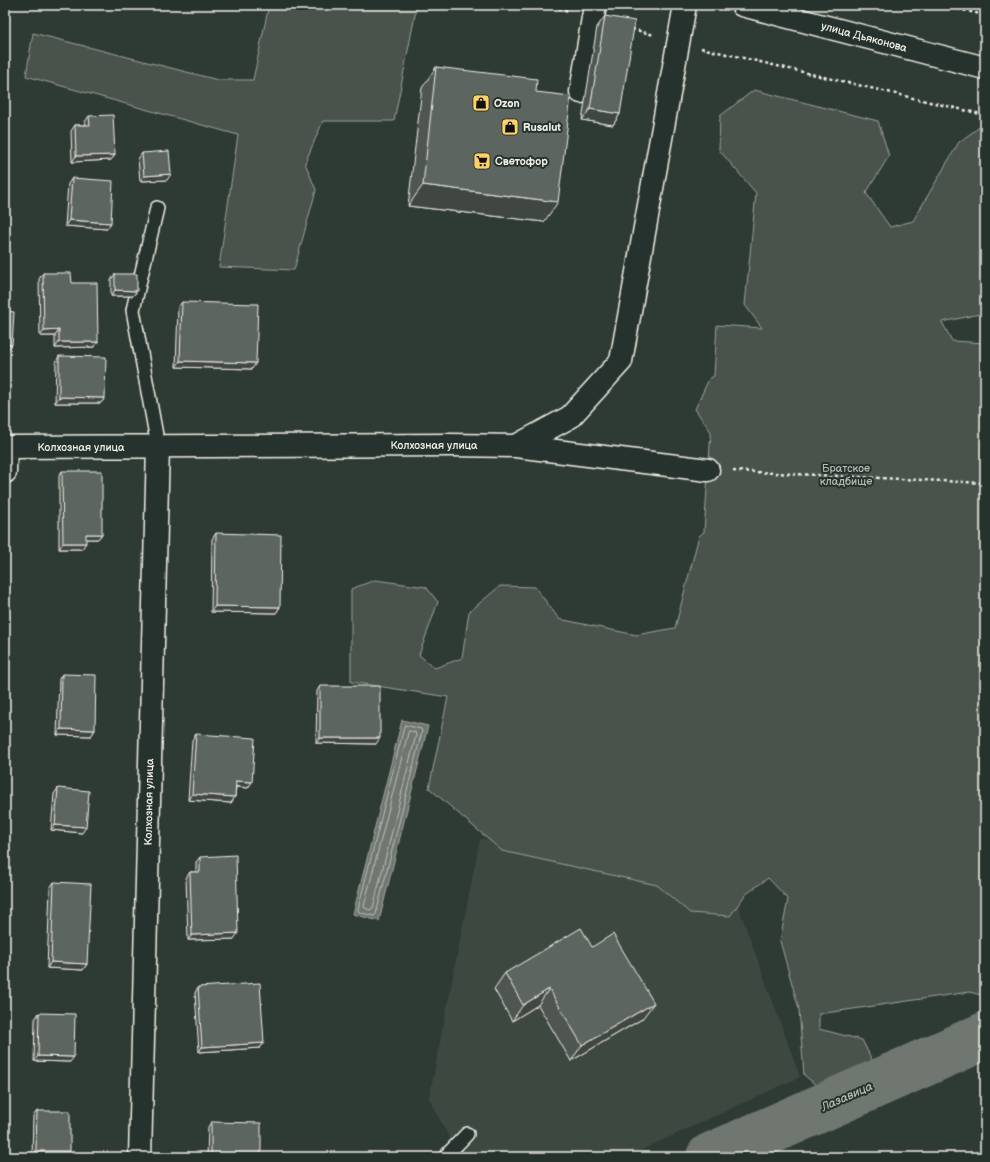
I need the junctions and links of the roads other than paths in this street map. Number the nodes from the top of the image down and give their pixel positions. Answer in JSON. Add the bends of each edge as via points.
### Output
{"nodes":[{"id":1,"x":685,"y":5,"type":"edge"},
{"id":2,"x":742,"y":5,"type":"edge"},
{"id":3,"x":594,"y":11,"type":"edge"},
{"id":4,"x":985,"y":68,"type":"edge"},
{"id":5,"x":581,"y":92,"type":"dead end"},
{"id":6,"x":157,"y":208,"type":"dead end"},
{"id":7,"x":158,"y":446,"type":"junction"},
{"id":8,"x":516,"y":446,"type":"junction"},
{"id":9,"x":6,"y":447,"type":"edge"},
{"id":10,"x":708,"y":470,"type":"road end"},
{"id":11,"x":5,"y":472,"type":"edge"},
{"id":12,"x":467,"y":1134,"type":"dead end"},
{"id":13,"x":140,"y":1157,"type":"edge"},
{"id":14,"x":445,"y":1157,"type":"edge"}],
"edges":[{"from":1,"to":8,"type":"street","via":[[621,361],[570,418]]},
{"from":2,"to":4,"type":"street","name":"улица Дьяконова"},
{"from":3,"to":5,"type":"street"},
{"from":6,"to":7,"type":"lane","via":[[133,310]]},
{"from":7,"to":8,"type":"street","name":"Колхозная улица"},
{"from":7,"to":9,"type":"street","name":"Колхозная улица"},
{"from":7,"to":13,"type":"street","name":"Колхозная улица"},
{"from":8,"to":10,"type":"street","name":"Колхозная улица"},
{"from":9,"to":11,"type":"street"},
{"from":12,"to":14,"type":"lane"}]}
